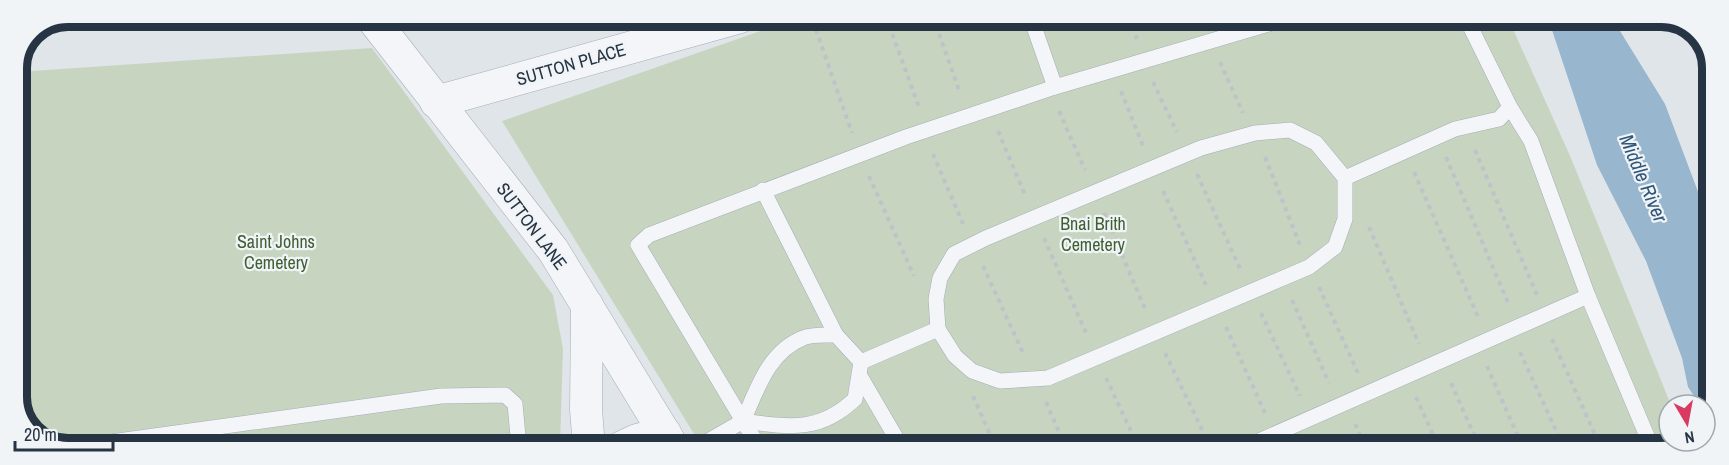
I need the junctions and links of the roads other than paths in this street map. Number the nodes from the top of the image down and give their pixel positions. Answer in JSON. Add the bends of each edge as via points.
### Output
{"nodes":[{"id":1,"x":379,"y":27,"type":"edge"},
{"id":2,"x":704,"y":27,"type":"edge"},
{"id":3,"x":1034,"y":27,"type":"edge"},
{"id":4,"x":1258,"y":27,"type":"edge"},
{"id":5,"x":1470,"y":27,"type":"edge"},
{"id":6,"x":1055,"y":87,"type":"junction"},
{"id":7,"x":436,"y":102,"type":"junction"},
{"id":8,"x":1510,"y":107,"type":"junction"},
{"id":9,"x":1345,"y":178,"type":"junction"},
{"id":10,"x":763,"y":190,"type":"junction"},
{"id":11,"x":1588,"y":296,"type":"junction"},
{"id":12,"x":587,"y":304,"type":"junction"},
{"id":13,"x":938,"y":329,"type":"junction"},
{"id":14,"x":836,"y":335,"type":"junction"},
{"id":15,"x":861,"y":369,"type":"junction"},
{"id":16,"x":743,"y":421,"type":"junction"},
{"id":17,"x":158,"y":438,"type":"edge"},
{"id":18,"x":518,"y":438,"type":"edge"},
{"id":19,"x":588,"y":438,"type":"edge"},
{"id":20,"x":668,"y":438,"type":"edge"},
{"id":21,"x":714,"y":438,"type":"edge"},
{"id":22,"x":754,"y":438,"type":"edge"},
{"id":23,"x":898,"y":438,"type":"edge"},
{"id":24,"x":1266,"y":438,"type":"edge"},
{"id":25,"x":1648,"y":438,"type":"edge"}],
"edges":[{"from":1,"to":7,"type":"street","name":"SUTTON LANE"},
{"from":2,"to":7,"type":"street","name":"SUTTON PLACE"},
{"from":3,"to":6,"type":"lane"},
{"from":4,"to":6,"type":"lane"},
{"from":5,"to":8,"type":"lane"},
{"from":6,"to":10,"type":"lane"},
{"from":7,"to":12,"type":"street","name":"SUTTON LANE","via":[[553,250]]},
{"from":8,"to":9,"type":"lane","via":[[1499,119],[1437,137]]},
{"from":8,"to":11,"type":"lane","via":[[1531,141]]},
{"from":9,"to":13,"type":"lane","via":[[1316,143],[1290,130],[1255,133],[1188,154],[954,254],[940,278],[936,299]]},
{"from":9,"to":13,"type":"lane","via":[[1345,219],[1335,247],[1309,267],[1048,378],[1000,381],[972,371],[955,356]]},
{"from":10,"to":14,"type":"lane"},
{"from":10,"to":16,"type":"lane","via":[[649,235],[638,245]]},
{"from":11,"to":24,"type":"lane"},
{"from":11,"to":25,"type":"lane"},
{"from":12,"to":19,"type":"street"},
{"from":12,"to":20,"type":"street","name":"SUTTON LANE"},
{"from":13,"to":15,"type":"lane"},
{"from":14,"to":15,"type":"lane"},
{"from":14,"to":16,"type":"lane","via":[[804,337],[786,349],[765,370]]},
{"from":15,"to":16,"type":"lane","via":[[855,399],[827,421],[806,426]]},
{"from":15,"to":23,"type":"lane"},
{"from":16,"to":21,"type":"lane"},
{"from":16,"to":22,"type":"lane"},
{"from":17,"to":18,"type":"lane","via":[[441,396],[505,395],[515,405]]}]}
